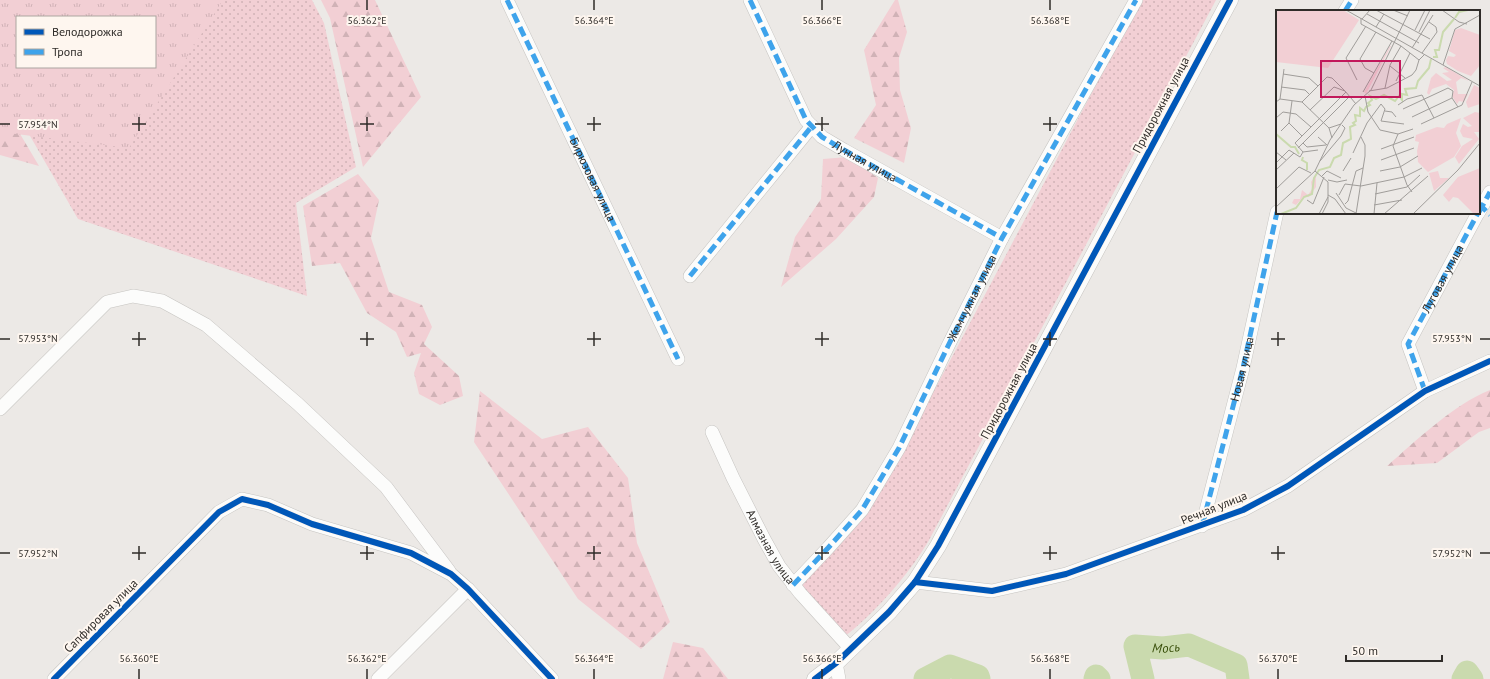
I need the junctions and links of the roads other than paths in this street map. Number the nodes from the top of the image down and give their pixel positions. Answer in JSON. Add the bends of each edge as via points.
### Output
{"nodes":[{"id":1,"x":507,"y":0,"type":"edge"},
{"id":2,"x":750,"y":0,"type":"edge"},
{"id":3,"x":1136,"y":0,"type":"edge"},
{"id":4,"x":1230,"y":0,"type":"edge"},
{"id":5,"x":1352,"y":0,"type":"edge"},
{"id":6,"x":1346,"y":10,"type":"edge"},
{"id":7,"x":812,"y":126,"type":"junction"},
{"id":8,"x":1490,"y":192,"type":"edge"},
{"id":9,"x":1482,"y":210,"type":"edge"},
{"id":10,"x":1277,"y":214,"type":"edge"},
{"id":11,"x":1480,"y":214,"type":"edge"},
{"id":12,"x":1002,"y":238,"type":"junction"},
{"id":13,"x":690,"y":276,"type":"dead end"},
{"id":14,"x":678,"y":359,"type":"dead end"},
{"id":15,"x":1490,"y":361,"type":"edge"},
{"id":16,"x":1425,"y":391,"type":"junction"},
{"id":17,"x":0,"y":409,"type":"edge"},
{"id":18,"x":712,"y":432,"type":"dead end"},
{"id":19,"x":1202,"y":526,"type":"junction"},
{"id":20,"x":451,"y":574,"type":"junction"},
{"id":21,"x":915,"y":582,"type":"junction"},
{"id":22,"x":793,"y":585,"type":"junction"},
{"id":23,"x":468,"y":589,"type":"junction"},
{"id":24,"x":850,"y":648,"type":"junction"},
{"id":25,"x":836,"y":663,"type":"junction"},
{"id":26,"x":54,"y":679,"type":"edge"},
{"id":27,"x":378,"y":679,"type":"edge"},
{"id":28,"x":552,"y":679,"type":"edge"},
{"id":29,"x":815,"y":679,"type":"edge"},
{"id":30,"x":839,"y":679,"type":"edge"}],
"edges":[{"from":1,"to":14,"type":"street","name":"Бирюзовая улица"},
{"from":2,"to":7,"type":"street","name":"Лунная улица","via":[[806,120]]},
{"from":3,"to":12,"type":"street","name":"Жемчужная улица"},
{"from":4,"to":21,"type":"street","name":"Придорожная улица","via":[[960,506]]},
{"from":5,"to":6,"type":"street"},
{"from":7,"to":12,"type":"street","name":"Лунная улица","via":[[822,137],[844,150]]},
{"from":7,"to":13,"type":"street"},
{"from":8,"to":9,"type":"street","name":"Луговая улица"},
{"from":10,"to":19,"type":"street","name":"Новая улица","via":[[1243,368]]},
{"from":11,"to":16,"type":"street","name":"Луговая улица","via":[[1408,344]]},
{"from":12,"to":22,"type":"street","name":"Жемчужная улица","via":[[899,448],[872,495],[862,510]]},
{"from":15,"to":16,"type":"street","name":"Речная улица"},
{"from":16,"to":19,"type":"street","name":"Речная улица","via":[[1288,486],[1243,510]]},
{"from":17,"to":20,"type":"street","via":[[107,302],[133,296],[162,301],[206,325],[298,404],[386,487]]},
{"from":18,"to":22,"type":"street","name":"Алмазная улица","via":[[764,539]]},
{"from":19,"to":21,"type":"street","name":"Речная улица","via":[[1066,574],[992,591]]},
{"from":20,"to":23,"type":"street"},
{"from":20,"to":26,"type":"street","name":"Сапфировая улица","via":[[411,553],[312,524],[268,506],[242,500],[219,512]]},
{"from":21,"to":24,"type":"street","name":"Придорожная улица","via":[[889,612]]},
{"from":22,"to":24,"type":"street","name":"Алмазная улица"},
{"from":23,"to":27,"type":"street"},
{"from":23,"to":28,"type":"street"},
{"from":24,"to":25,"type":"street","name":"Придорожная улица"},
{"from":25,"to":29,"type":"street","name":"Придорожная улица"},
{"from":25,"to":30,"type":"street"}]}
